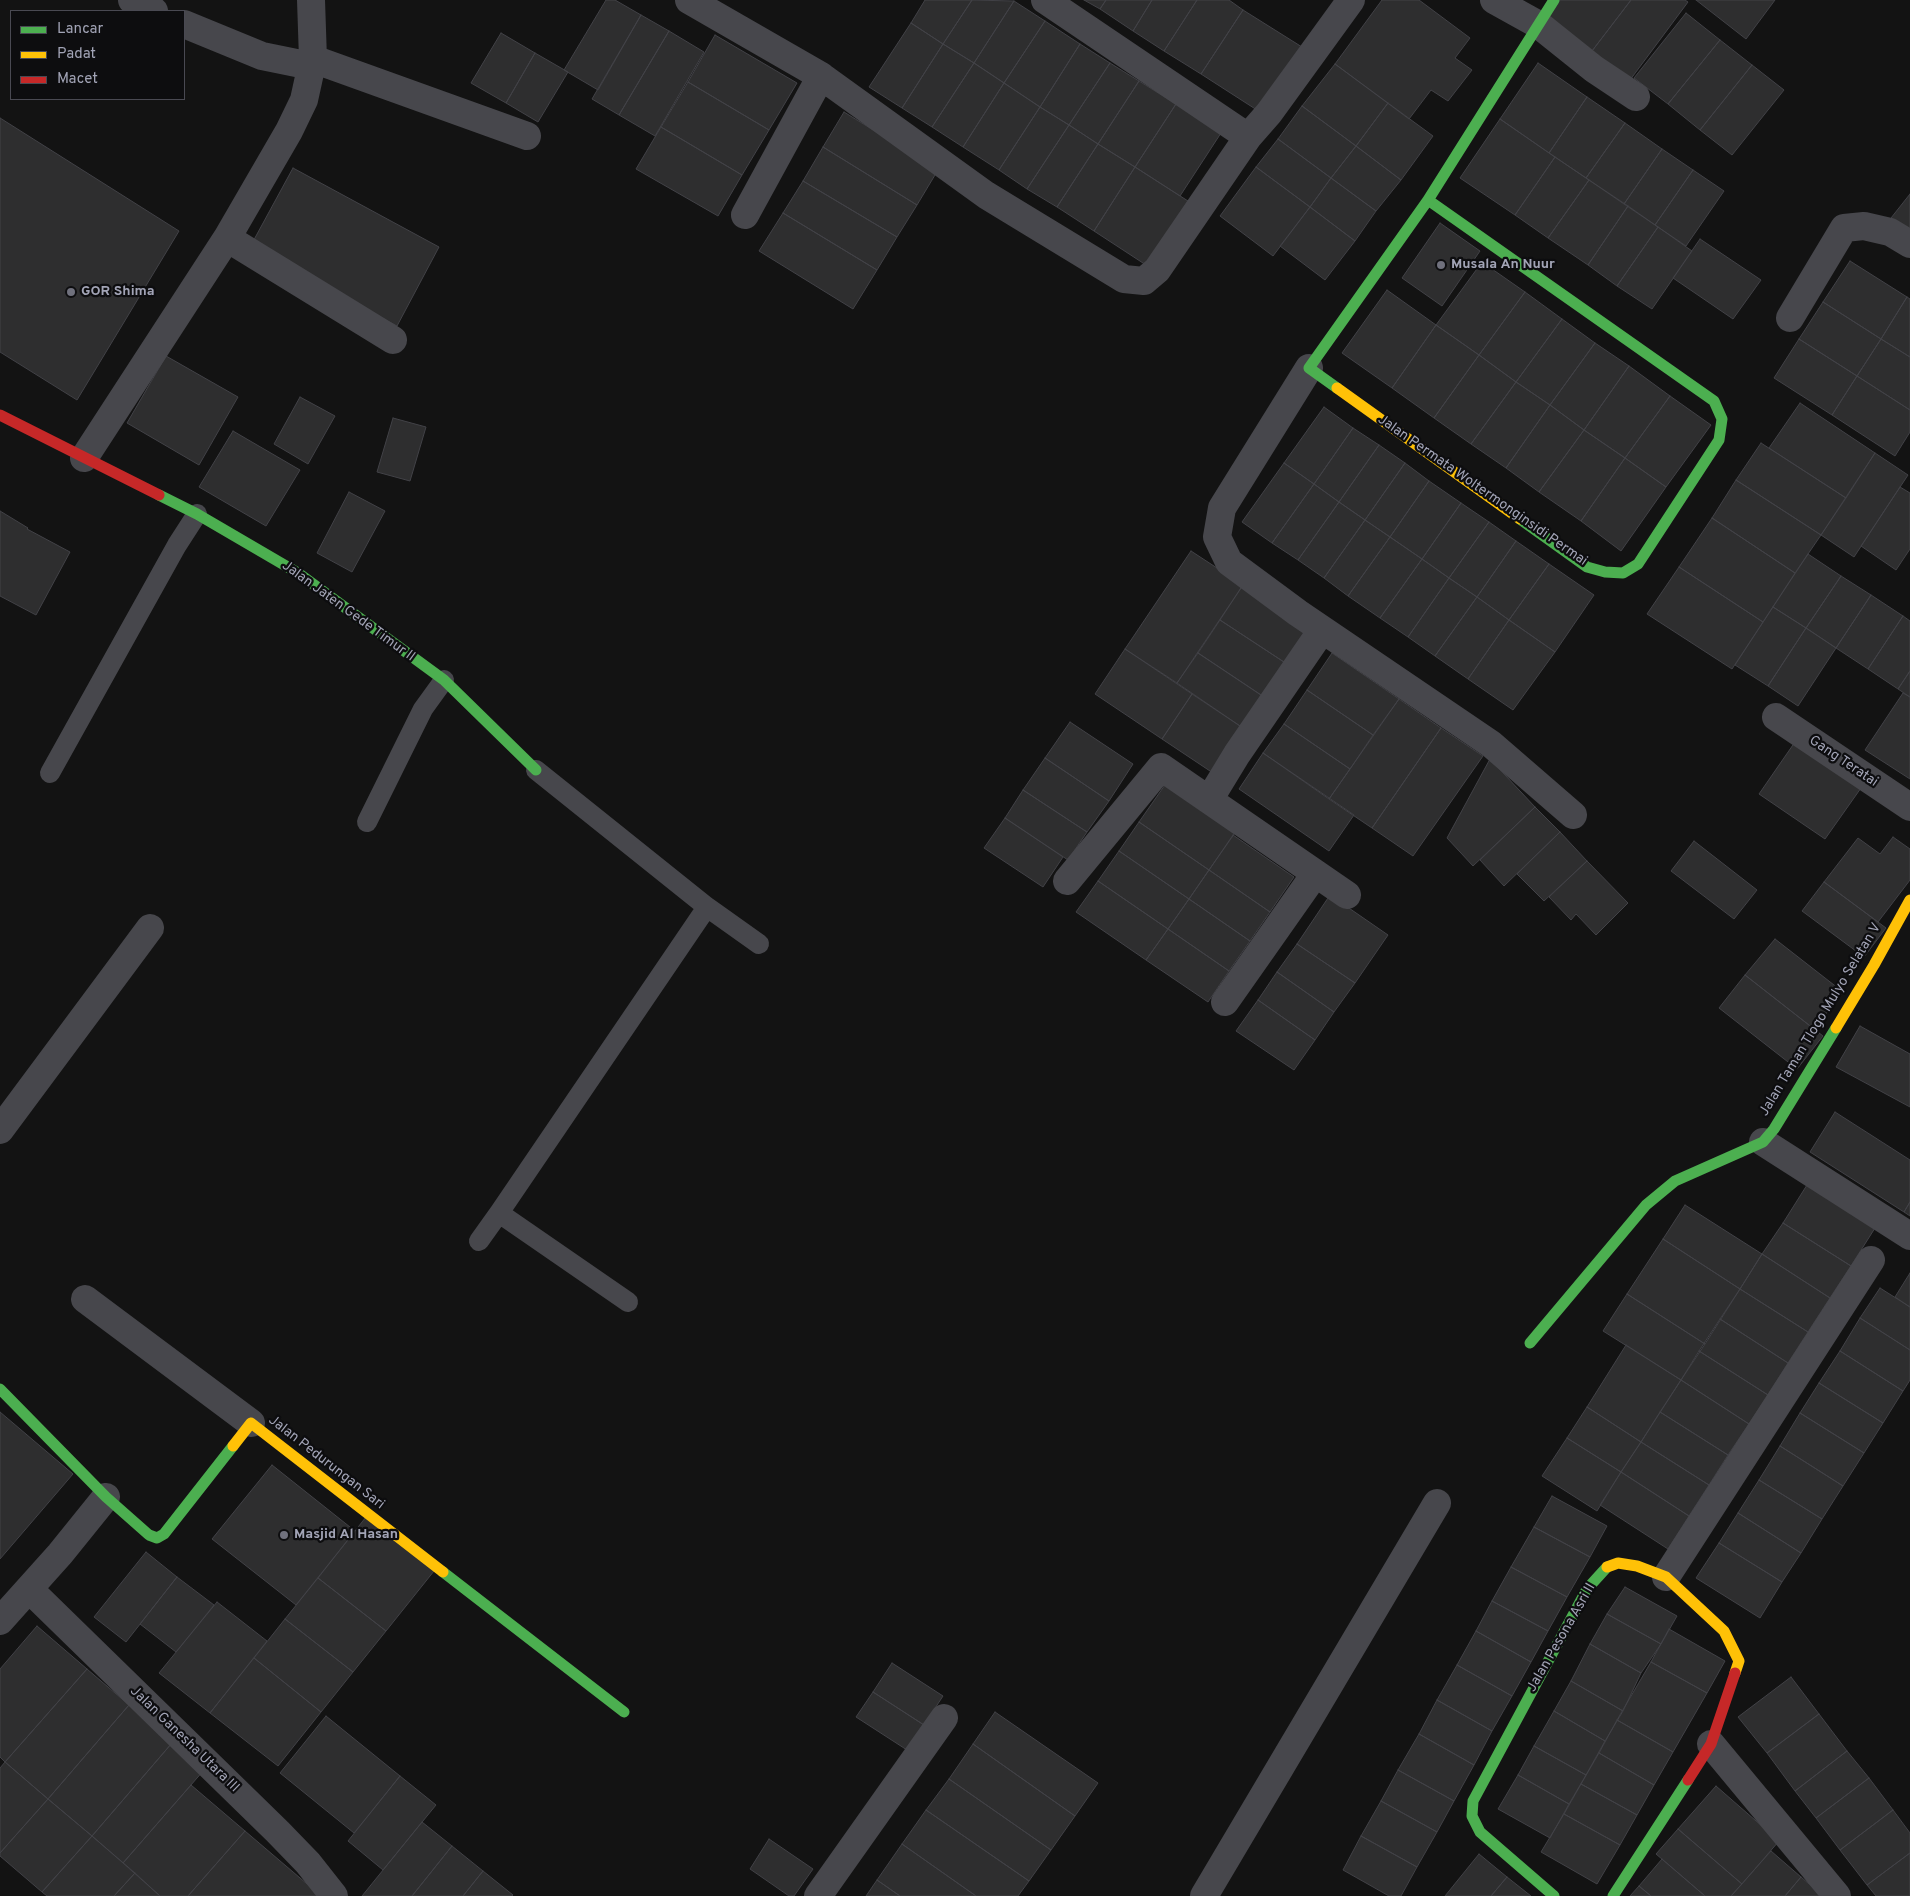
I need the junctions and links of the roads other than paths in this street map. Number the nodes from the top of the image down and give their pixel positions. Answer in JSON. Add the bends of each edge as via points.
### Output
{"nodes":[{"id":1,"x":132,"y":0,"type":"edge"},
{"id":2,"x":312,"y":0,"type":"edge"},
{"id":3,"x":1045,"y":0,"type":"edge"},
{"id":4,"x":1351,"y":0,"type":"edge"},
{"id":5,"x":1494,"y":0,"type":"edge"},
{"id":6,"x":1554,"y":0,"type":"edge"},
{"id":7,"x":694,"y":1,"type":"edge"},
{"id":8,"x":152,"y":10,"type":"edge"},
{"id":9,"x":185,"y":24,"type":"edge"},
{"id":10,"x":1539,"y":25,"type":"junction"},
{"id":11,"x":312,"y":63,"type":"junction"},
{"id":12,"x":821,"y":76,"type":"junction"},
{"id":13,"x":1636,"y":97,"type":"dead end"},
{"id":14,"x":527,"y":136,"type":"dead end"},
{"id":15,"x":1248,"y":138,"type":"junction"},
{"id":16,"x":1428,"y":200,"type":"junction"},
{"id":17,"x":745,"y":215,"type":"dead end"},
{"id":18,"x":227,"y":238,"type":"junction"},
{"id":19,"x":1910,"y":244,"type":"edge"},
{"id":20,"x":1790,"y":318,"type":"dead end"},
{"id":21,"x":393,"y":340,"type":"dead end"},
{"id":22,"x":1309,"y":368,"type":"junction"},
{"id":23,"x":0,"y":415,"type":"edge"},
{"id":24,"x":84,"y":458,"type":"junction"},
{"id":25,"x":197,"y":514,"type":"junction"},
{"id":26,"x":1322,"y":630,"type":"junction"},
{"id":27,"x":444,"y":680,"type":"junction"},
{"id":28,"x":1776,"y":717,"type":"dead end"},
{"id":29,"x":536,"y":770,"type":"joint"},
{"id":30,"x":50,"y":773,"type":"dead end"},
{"id":31,"x":1209,"y":800,"type":"junction"},
{"id":32,"x":1910,"y":807,"type":"edge"},
{"id":33,"x":1573,"y":815,"type":"dead end"},
{"id":34,"x":366,"y":822,"type":"dead end"},
{"id":35,"x":1315,"y":874,"type":"junction"},
{"id":36,"x":1067,"y":881,"type":"dead end"},
{"id":37,"x":1347,"y":895,"type":"dead end"},
{"id":38,"x":1910,"y":900,"type":"edge"},
{"id":39,"x":707,"y":907,"type":"junction"},
{"id":40,"x":150,"y":928,"type":"dead end"},
{"id":41,"x":759,"y":944,"type":"dead end"},
{"id":42,"x":1225,"y":1002,"type":"dead end"},
{"id":43,"x":0,"y":1130,"type":"edge"},
{"id":44,"x":1763,"y":1142,"type":"junction"},
{"id":45,"x":499,"y":1213,"type":"junction"},
{"id":46,"x":1910,"y":1236,"type":"edge"},
{"id":47,"x":479,"y":1241,"type":"dead end"},
{"id":48,"x":1870,"y":1260,"type":"dead end"},
{"id":49,"x":85,"y":1300,"type":"dead end"},
{"id":50,"x":628,"y":1302,"type":"dead end"},
{"id":51,"x":1530,"y":1343,"type":"dead end"},
{"id":52,"x":0,"y":1389,"type":"edge"},
{"id":53,"x":250,"y":1424,"type":"junction"},
{"id":54,"x":106,"y":1497,"type":"junction"},
{"id":55,"x":1437,"y":1503,"type":"dead end"},
{"id":56,"x":1666,"y":1577,"type":"junction"},
{"id":57,"x":29,"y":1588,"type":"junction"},
{"id":58,"x":0,"y":1621,"type":"edge"},
{"id":59,"x":624,"y":1712,"type":"dead end"},
{"id":60,"x":944,"y":1718,"type":"dead end"},
{"id":61,"x":1711,"y":1744,"type":"junction"},
{"id":62,"x":334,"y":1896,"type":"edge"},
{"id":63,"x":818,"y":1896,"type":"edge"},
{"id":64,"x":1204,"y":1896,"type":"edge"},
{"id":65,"x":1554,"y":1896,"type":"edge"},
{"id":66,"x":1613,"y":1896,"type":"edge"},
{"id":67,"x":1837,"y":1896,"type":"edge"}],
"edges":[{"from":1,"to":8,"type":"street"},
{"from":2,"to":11,"type":"street"},
{"from":3,"to":15,"type":"street"},
{"from":4,"to":15,"type":"street"},
{"from":5,"to":10,"type":"street"},
{"from":6,"to":10,"type":"street"},
{"from":7,"to":12,"type":"street"},
{"from":9,"to":11,"type":"street","via":[[262,56]]},
{"from":10,"to":13,"type":"street"},
{"from":10,"to":16,"type":"street"},
{"from":11,"to":14,"type":"street"},
{"from":11,"to":18,"type":"street","via":[[304,100],[289,132]]},
{"from":12,"to":15,"type":"street","via":[[986,195],[1124,279],[1144,281],[1157,270]]},
{"from":12,"to":17,"type":"street"},
{"from":16,"to":22,"type":"street"},
{"from":16,"to":22,"type":"street","name":"Jalan Permata Woltermonginsidi Permai","via":[[1714,401],[1722,419],[1720,440],[1638,564],[1623,572],[1586,567]]},
{"from":18,"to":21,"type":"street"},
{"from":18,"to":24,"type":"street"},
{"from":19,"to":20,"type":"street","via":[[1890,232],[1864,226],[1844,228]]},
{"from":22,"to":26,"type":"street","via":[[1222,508],[1217,538],[1229,562]]},
{"from":23,"to":24,"type":"street","name":"Jalan Jaten Gede Timur II"},
{"from":24,"to":25,"type":"street","name":"Jalan Jaten Gede Timur II"},
{"from":25,"to":27,"type":"street","name":"Jalan Jaten Gede Timur II","via":[[298,573]]},
{"from":25,"to":30,"type":"lane"},
{"from":26,"to":31,"type":"street","via":[[1236,754]]},
{"from":26,"to":33,"type":"street","via":[[1491,744]]},
{"from":27,"to":29,"type":"street","name":"Jalan Jaten Gede Timur II"},
{"from":27,"to":34,"type":"lane","via":[[423,709]]},
{"from":28,"to":32,"type":"street","name":"Gang Teratai"},
{"from":29,"to":39,"type":"lane"},
{"from":31,"to":35,"type":"street"},
{"from":31,"to":36,"type":"street","via":[[1161,767]]},
{"from":35,"to":37,"type":"street"},
{"from":35,"to":42,"type":"street"},
{"from":38,"to":44,"type":"street","name":"Jalan Taman Tlogo Mulyo Selatan V","via":[[1803,1083]]},
{"from":39,"to":41,"type":"lane"},
{"from":39,"to":45,"type":"lane"},
{"from":40,"to":43,"type":"street"},
{"from":44,"to":46,"type":"street"},
{"from":44,"to":51,"type":"street","name":"Jalan Taman Tlogo Mulyo Selatan V","via":[[1675,1181],[1646,1205]]},
{"from":45,"to":47,"type":"lane"},
{"from":45,"to":50,"type":"lane"},
{"from":48,"to":56,"type":"street"},
{"from":49,"to":53,"type":"street"},
{"from":52,"to":54,"type":"street","name":"Jalan Pedurungan Sari"},
{"from":53,"to":54,"type":"street","name":"Jalan Pedurungan Sari","via":[[164,1534],[157,1538],[149,1535]]},
{"from":53,"to":59,"type":"street","name":"Jalan Pedurungan Sari"},
{"from":54,"to":57,"type":"street"},
{"from":55,"to":64,"type":"street"},
{"from":56,"to":61,"type":"street","name":"Jalan Pesona Asri II","via":[[1724,1631],[1739,1661]]},
{"from":56,"to":65,"type":"street","name":"Jalan Pesona Asri II","via":[[1618,1563],[1607,1567],[1587,1589],[1472,1801],[1472,1816],[1480,1832]]},
{"from":57,"to":58,"type":"street"},
{"from":57,"to":62,"type":"street","name":"Jalan Ganesha Utara III","via":[[278,1832]]},
{"from":60,"to":63,"type":"street"},
{"from":61,"to":66,"type":"street","name":"Jalan Pesona Asri II"},
{"from":61,"to":67,"type":"street"}]}
